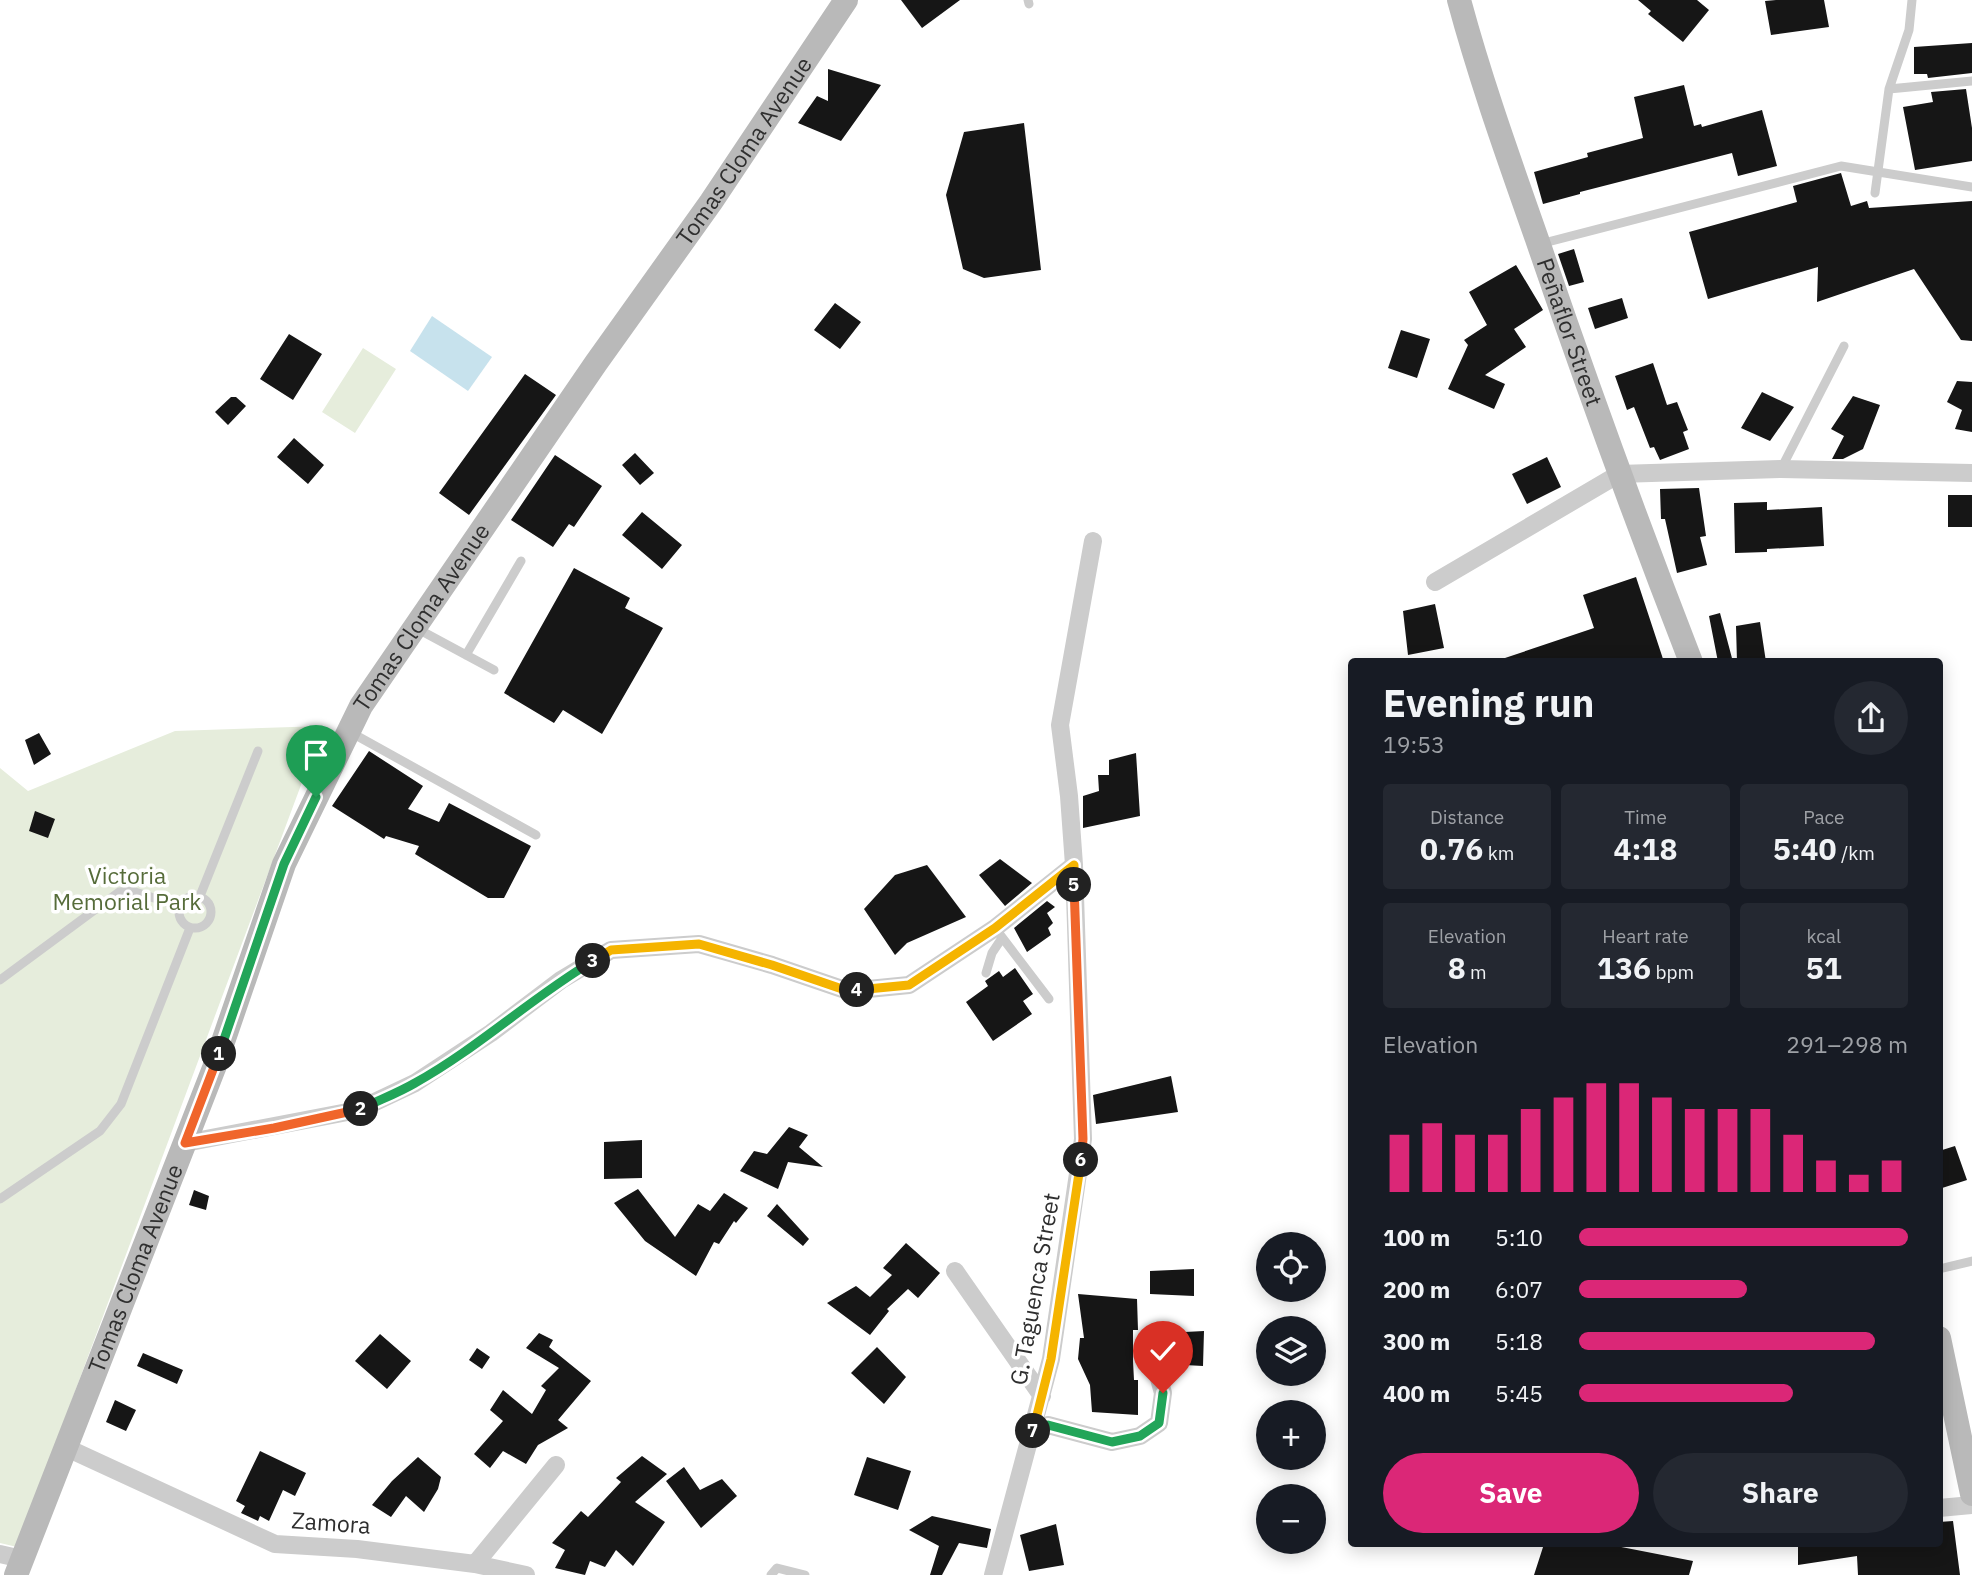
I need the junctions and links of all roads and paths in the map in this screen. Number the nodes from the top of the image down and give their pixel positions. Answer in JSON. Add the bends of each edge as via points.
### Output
{"nodes":[{"id":1,"x":846,"y":0,"type":"edge"},
{"id":2,"x":1459,"y":0,"type":"edge"},
{"id":3,"x":1912,"y":0,"type":"edge"},
{"id":4,"x":1972,"y":81,"type":"edge"},
{"id":5,"x":1889,"y":89,"type":"junction"},
{"id":6,"x":1877,"y":170,"type":"junction"},
{"id":7,"x":1972,"y":187,"type":"edge"},
{"id":8,"x":1875,"y":193,"type":"dead end"},
{"id":9,"x":1538,"y":244,"type":"junction"},
{"id":10,"x":1844,"y":346,"type":"dead end"},
{"id":11,"x":1781,"y":469,"type":"junction"},
{"id":12,"x":1972,"y":473,"type":"edge"},
{"id":13,"x":1619,"y":474,"type":"junction"},
{"id":14,"x":1093,"y":541,"type":"dead end"},
{"id":15,"x":521,"y":561,"type":"dead end"},
{"id":16,"x":1435,"y":582,"type":"dead end"},
{"id":17,"x":415,"y":627,"type":"junction"},
{"id":18,"x":466,"y":655,"type":"junction"},
{"id":19,"x":1689,"y":658,"type":"edge"},
{"id":20,"x":494,"y":670,"type":"dead end"},
{"id":21,"x":349,"y":731,"type":"junction"},
{"id":22,"x":258,"y":751,"type":"dead end"},
{"id":23,"x":536,"y":835,"type":"dead end"},
{"id":24,"x":1074,"y":865,"type":"junction"},
{"id":25,"x":200,"y":896,"type":"junction"},
{"id":26,"x":179,"y":906,"type":"junction"},
{"id":27,"x":190,"y":928,"type":"junction"},
{"id":28,"x":999,"y":933,"type":"junction"},
{"id":29,"x":986,"y":973,"type":"dead end"},
{"id":30,"x":0,"y":980,"type":"edge"},
{"id":31,"x":1049,"y":999,"type":"dead end"},
{"id":32,"x":185,"y":1143,"type":"junction"},
{"id":33,"x":0,"y":1199,"type":"edge"},
{"id":34,"x":1972,"y":1261,"type":"edge"},
{"id":35,"x":1943,"y":1268,"type":"edge"},
{"id":36,"x":955,"y":1271,"type":"dead end"},
{"id":37,"x":1152,"y":1353,"type":"dead end"},
{"id":38,"x":1943,"y":1357,"type":"edge"},
{"id":39,"x":1042,"y":1396,"type":"junction"},
{"id":40,"x":1032,"y":1433,"type":"junction"},
{"id":41,"x":67,"y":1448,"type":"junction"},
{"id":42,"x":556,"y":1465,"type":"dead end"},
{"id":43,"x":1972,"y":1494,"type":"edge"},
{"id":44,"x":1972,"y":1505,"type":"edge"},
{"id":45,"x":1943,"y":1508,"type":"edge"},
{"id":46,"x":13,"y":1563,"type":"edge"},
{"id":47,"x":475,"y":1564,"type":"junction"},
{"id":48,"x":526,"y":1575,"type":"edge"},
{"id":49,"x":771,"y":1575,"type":"edge"},
{"id":50,"x":806,"y":1575,"type":"edge"},
{"id":51,"x":993,"y":1575,"type":"edge"}],
"edges":[{"from":1,"to":17,"type":"main road","name":"Tomas Cloma Avenue"},
{"from":2,"to":9,"type":"main road","name":"Peñaflor Street","via":[[1475,61]]},
{"from":3,"to":5,"type":"lane","via":[[1909,30]]},
{"from":4,"to":5,"type":"lane"},
{"from":5,"to":6,"type":"lane"},
{"from":6,"to":7,"type":"lane"},
{"from":6,"to":8,"type":"lane"},
{"from":6,"to":9,"type":"lane","via":[[1842,166]]},
{"from":9,"to":13,"type":"main road","name":"Peñaflor Street"},
{"from":10,"to":11,"type":"lane"},
{"from":11,"to":12,"type":"street"},
{"from":11,"to":13,"type":"street"},
{"from":13,"to":16,"type":"street"},
{"from":13,"to":19,"type":"main road","name":"Peñaflor Street"},
{"from":14,"to":24,"type":"street","name":"G. Taguenca Street","via":[[1060,725]]},
{"from":15,"to":18,"type":"lane"},
{"from":17,"to":18,"type":"lane"},
{"from":17,"to":21,"type":"main road","name":"Tomas Cloma Avenue"},
{"from":18,"to":20,"type":"lane"},
{"from":21,"to":23,"type":"lane"},
{"from":21,"to":32,"type":"main road","name":"Tomas Cloma Avenue","via":[[284,864]]},
{"from":22,"to":25,"type":"lane"},
{"from":24,"to":28,"type":"street"},
{"from":24,"to":39,"type":"street","name":"G. Taguenca Street","via":[[1083,1139]]},
{"from":25,"to":26,"type":"lane","via":[[191,896]]},
{"from":25,"to":27,"type":"lane","via":[[212,912],[209,922]]},
{"from":26,"to":27,"type":"lane","via":[[178,916]]},
{"from":26,"to":30,"type":"lane","via":[[132,891],[119,892]]},
{"from":27,"to":33,"type":"lane","via":[[121,1104],[100,1131]]},
{"from":28,"to":29,"type":"lane"},
{"from":28,"to":31,"type":"lane"},
{"from":28,"to":32,"type":"street","via":[[909,985],[848,991],[699,944],[611,950],[415,1083],[358,1110]]},
{"from":32,"to":41,"type":"main road","name":"Tomas Cloma Avenue"},
{"from":34,"to":35,"type":"lane"},
{"from":36,"to":39,"type":"street"},
{"from":37,"to":40,"type":"street","via":[[1163,1393],[1159,1423],[1140,1436],[1112,1442],[1048,1425]]},
{"from":38,"to":43,"type":"main road"},
{"from":39,"to":40,"type":"street","name":"G. Taguenca Street"},
{"from":40,"to":51,"type":"street","name":"G. Taguenca Street"},
{"from":41,"to":46,"type":"main road","name":"Tomas Cloma Avenue"},
{"from":41,"to":47,"type":"street","name":"Zamora","via":[[275,1544]]},
{"from":42,"to":47,"type":"street"},
{"from":44,"to":45,"type":"street"},
{"from":47,"to":48,"type":"street","name":"Zamora"},
{"from":49,"to":50,"type":"lane","via":[[777,1568]]}]}
